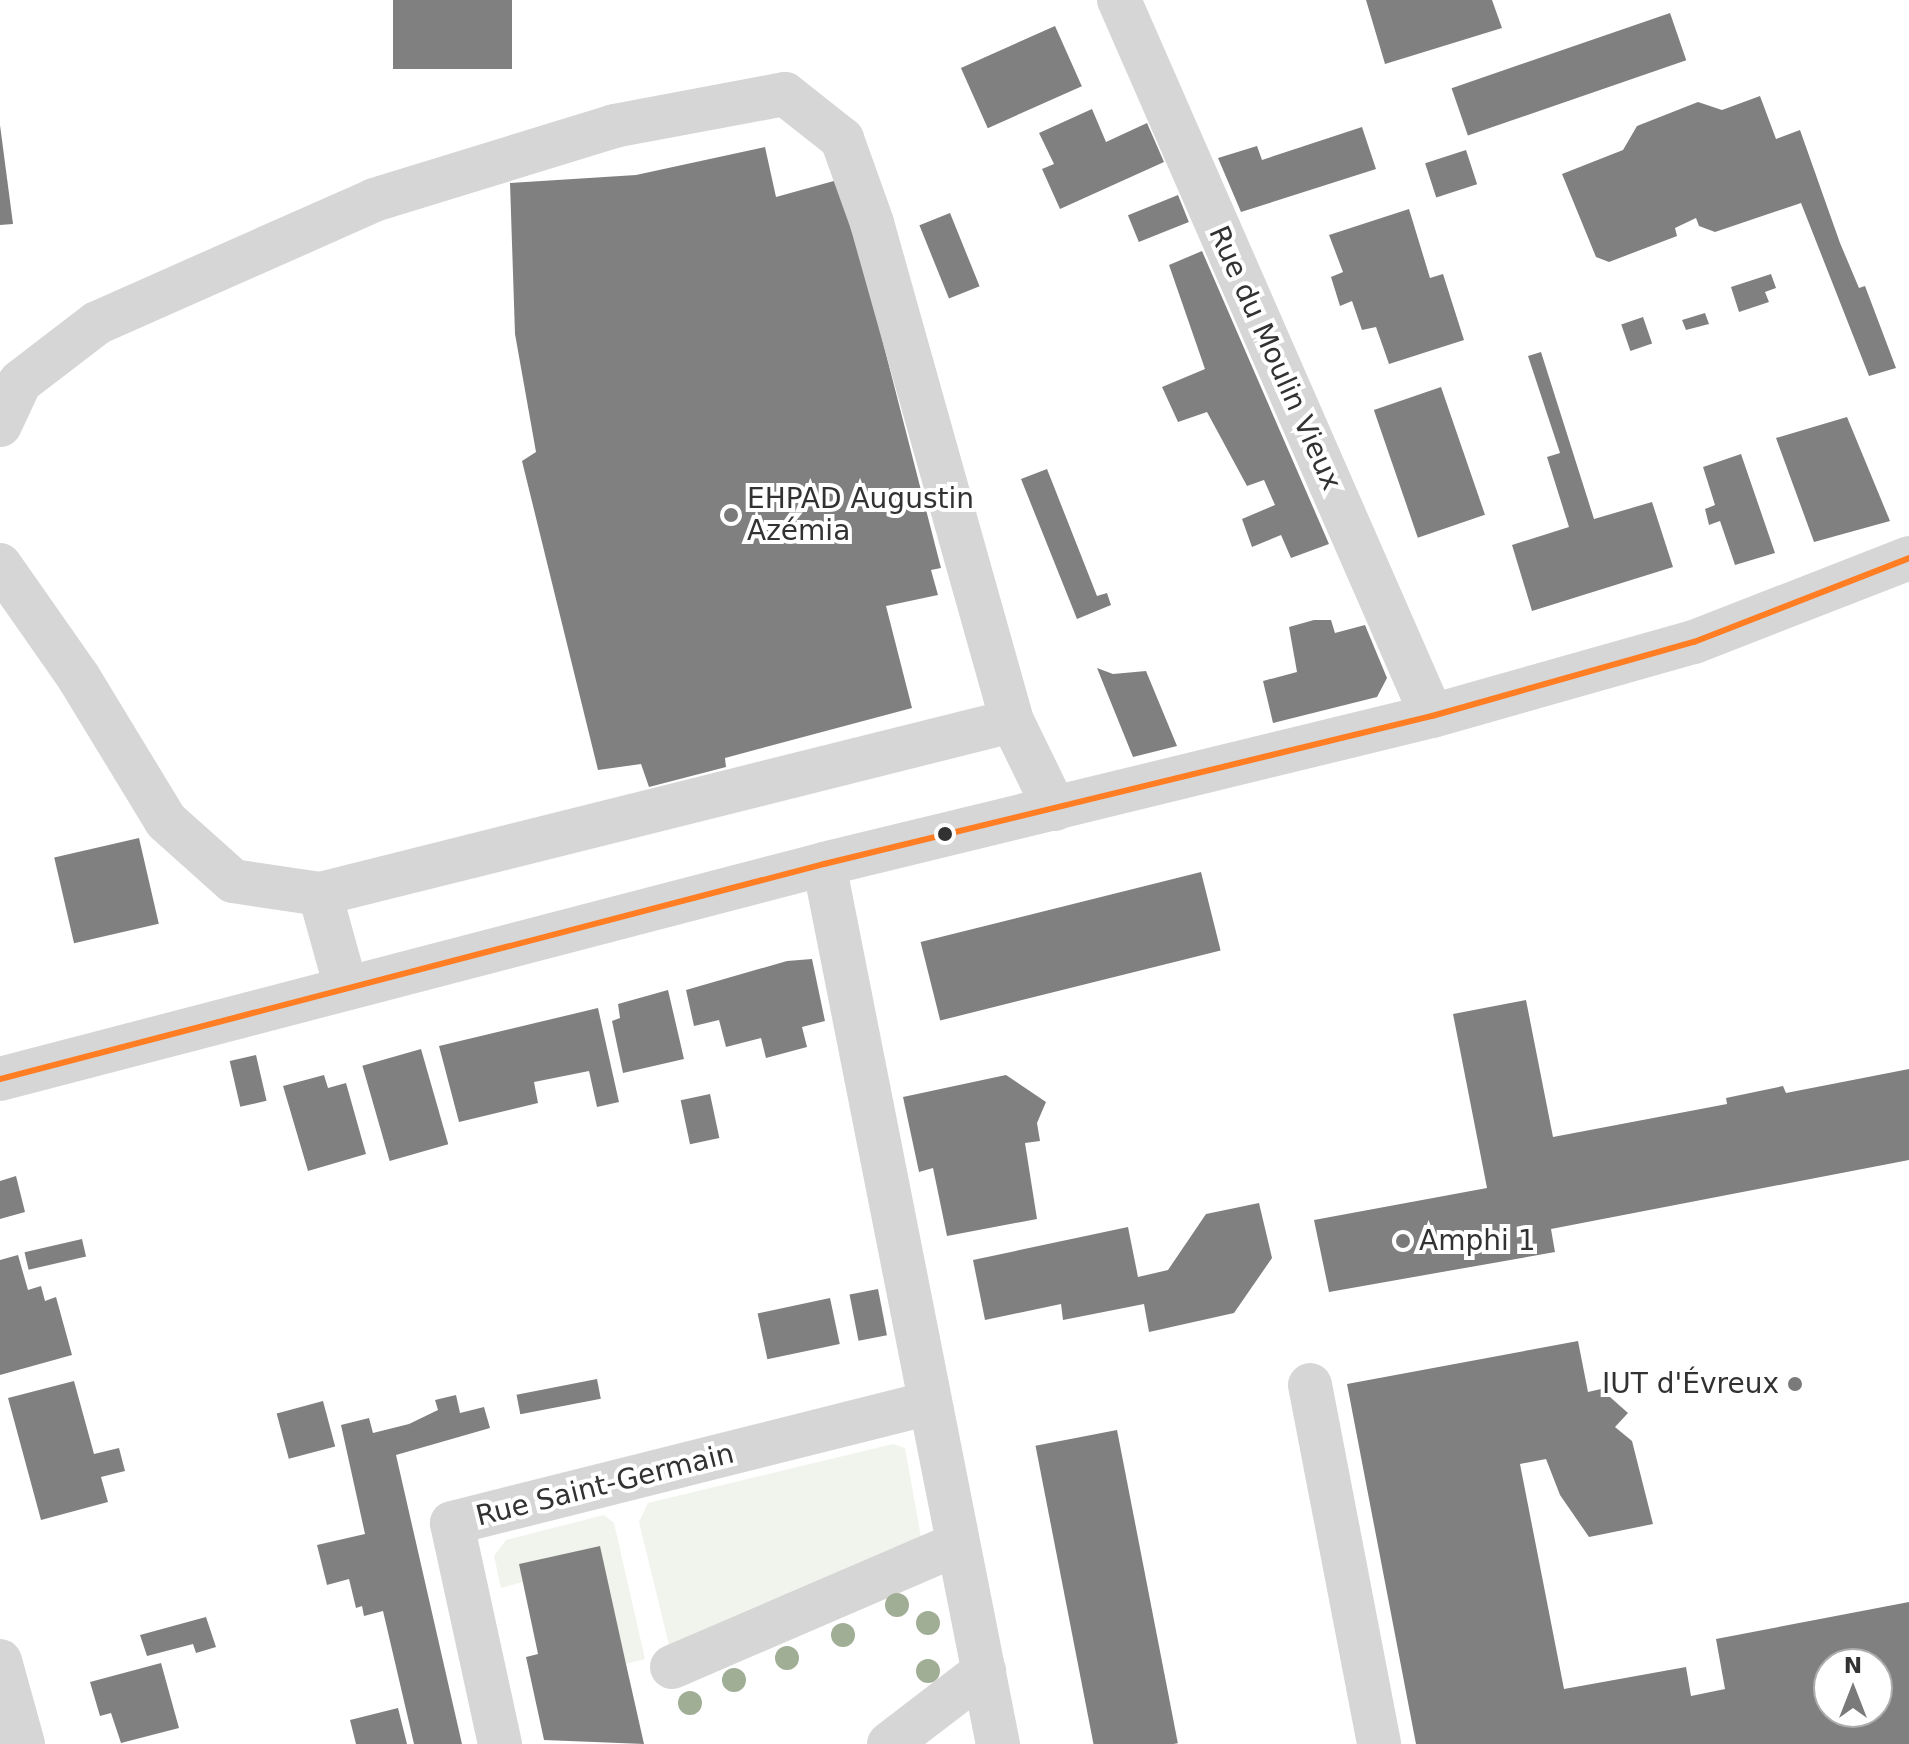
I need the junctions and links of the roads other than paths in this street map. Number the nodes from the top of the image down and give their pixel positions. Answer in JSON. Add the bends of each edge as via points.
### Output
{"nodes":[{"id":1,"x":1119,"y":0,"type":"edge"},
{"id":2,"x":0,"y":425,"type":"edge"},
{"id":3,"x":1909,"y":558,"type":"edge"},
{"id":4,"x":0,"y":565,"type":"edge"},
{"id":5,"x":1432,"y":716,"type":"junction"},
{"id":6,"x":1012,"y":721,"type":"junction"},
{"id":7,"x":1055,"y":809,"type":"junction"},
{"id":8,"x":824,"y":864,"type":"junction"},
{"id":9,"x":320,"y":894,"type":"junction"},
{"id":10,"x":346,"y":988,"type":"junction"},
{"id":11,"x":0,"y":1079,"type":"edge"},
{"id":12,"x":1310,"y":1385,"type":"dead end"},
{"id":13,"x":929,"y":1403,"type":"junction"},
{"id":14,"x":957,"y":1544,"type":"junction"},
{"id":15,"x":0,"y":1661,"type":"edge"},
{"id":16,"x":672,"y":1667,"type":"dead end"},
{"id":17,"x":984,"y":1671,"type":"junction"},
{"id":18,"x":23,"y":1744,"type":"edge"},
{"id":19,"x":500,"y":1744,"type":"edge"},
{"id":20,"x":889,"y":1744,"type":"edge"},
{"id":21,"x":998,"y":1744,"type":"edge"},
{"id":22,"x":1379,"y":1744,"type":"edge"}],
"edges":[{"from":1,"to":5,"type":"street","name":"Rue du Moulin Vieux"},
{"from":2,"to":6,"type":"street","via":[[20,382],[97,323],[374,200],[614,126],[785,94],[842,139],[872,223]]},
{"from":3,"to":5,"type":"street","via":[[1694,642]]},
{"from":4,"to":9,"type":"street","via":[[79,678],[166,821],[233,881]]},
{"from":5,"to":7,"type":"street"},
{"from":6,"to":7,"type":"street"},
{"from":6,"to":9,"type":"street"},
{"from":7,"to":8,"type":"street"},
{"from":8,"to":10,"type":"street"},
{"from":8,"to":13,"type":"street"},
{"from":9,"to":10,"type":"street"},
{"from":10,"to":11,"type":"street"},
{"from":12,"to":22,"type":"street"},
{"from":13,"to":14,"type":"street"},
{"from":13,"to":19,"type":"street","name":"Rue Saint-Germain","via":[[452,1523]]},
{"from":14,"to":16,"type":"street"},
{"from":14,"to":17,"type":"street"},
{"from":15,"to":18,"type":"street"},
{"from":17,"to":20,"type":"street"},
{"from":17,"to":21,"type":"street"}]}
